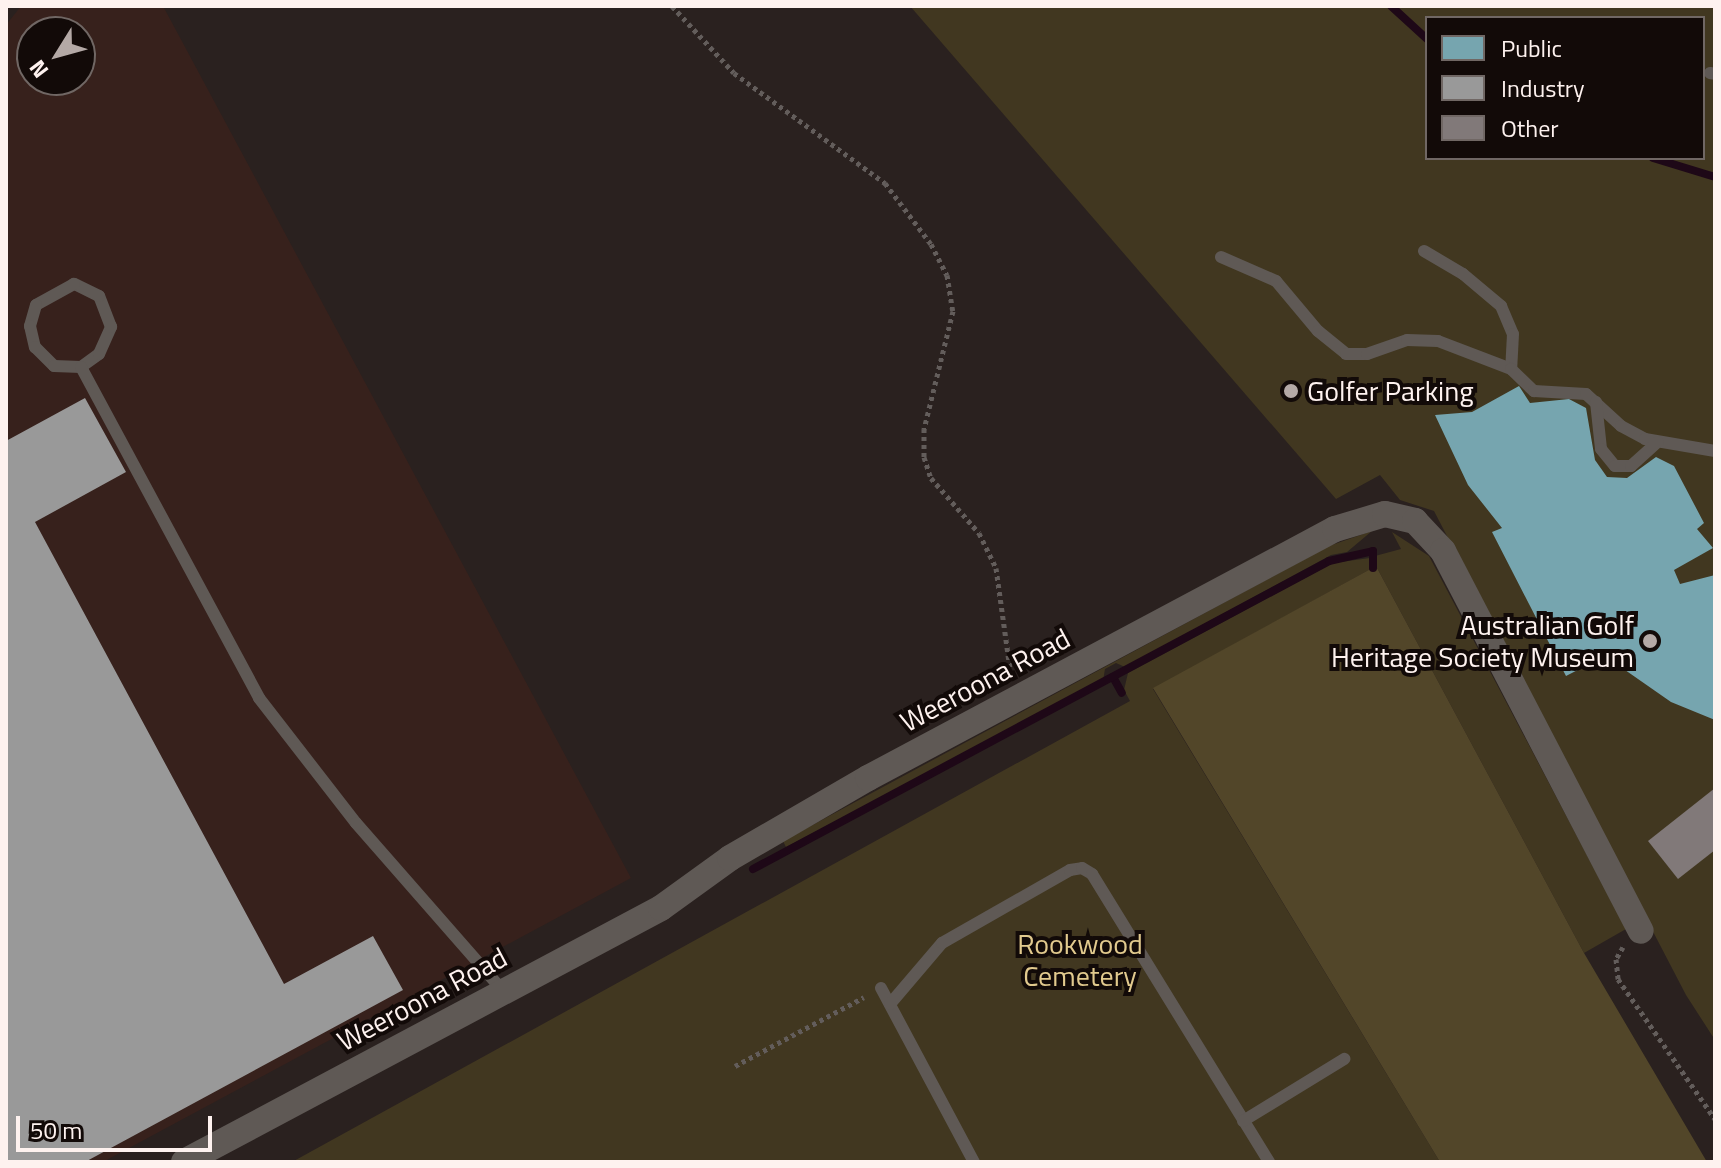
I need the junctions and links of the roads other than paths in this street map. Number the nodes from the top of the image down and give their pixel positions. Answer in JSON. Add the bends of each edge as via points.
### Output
{"nodes":[{"id":1,"x":1424,"y":251,"type":"dead end"},
{"id":2,"x":1221,"y":257,"type":"dead end"},
{"id":3,"x":81,"y":367,"type":"junction"},
{"id":4,"x":1511,"y":369,"type":"junction"},
{"id":5,"x":1596,"y":402,"type":"junction"},
{"id":6,"x":1658,"y":442,"type":"junction"},
{"id":7,"x":1715,"y":451,"type":"edge"},
{"id":8,"x":1641,"y":931,"type":"road end"},
{"id":9,"x":881,"y":988,"type":"road end"},
{"id":10,"x":504,"y":992,"type":"junction"},
{"id":11,"x":890,"y":1004,"type":"junction"},
{"id":12,"x":1344,"y":1059,"type":"dead end"},
{"id":13,"x":1243,"y":1121,"type":"junction"},
{"id":14,"x":184,"y":1162,"type":"edge"},
{"id":15,"x":974,"y":1162,"type":"edge"},
{"id":16,"x":1269,"y":1162,"type":"edge"}],
"edges":[{"from":1,"to":4,"type":"lane","via":[[1501,306],[1513,334]]},
{"from":2,"to":4,"type":"lane","via":[[1276,281],[1318,331],[1346,354],[1426,339]]},
{"from":3,"to":3,"type":"lane","via":[[54,366],[35,347],[31,333],[36,305],[74,284],[99,296],[111,327],[99,354]]},
{"from":3,"to":10,"type":"lane","via":[[259,698],[364,833]]},
{"from":4,"to":5,"type":"lane","via":[[1534,391],[1578,391]]},
{"from":5,"to":6,"type":"lane","via":[[1621,426]]},
{"from":5,"to":6,"type":"lane","via":[[1601,449],[1615,466],[1631,466]]},
{"from":6,"to":7,"type":"lane","via":[[1690,442]]},
{"from":8,"to":10,"type":"street","name":"Weeroona Road","via":[[1454,571],[1415,521],[1385,514],[1335,529],[1016,700],[757,842],[661,908]]},
{"from":9,"to":11,"type":"lane"},
{"from":10,"to":14,"type":"street","name":"Weeroona Road"},
{"from":11,"to":13,"type":"lane","via":[[942,943],[1082,868],[1092,874]]},
{"from":11,"to":15,"type":"lane"},
{"from":12,"to":13,"type":"lane"},
{"from":13,"to":16,"type":"lane"}]}
